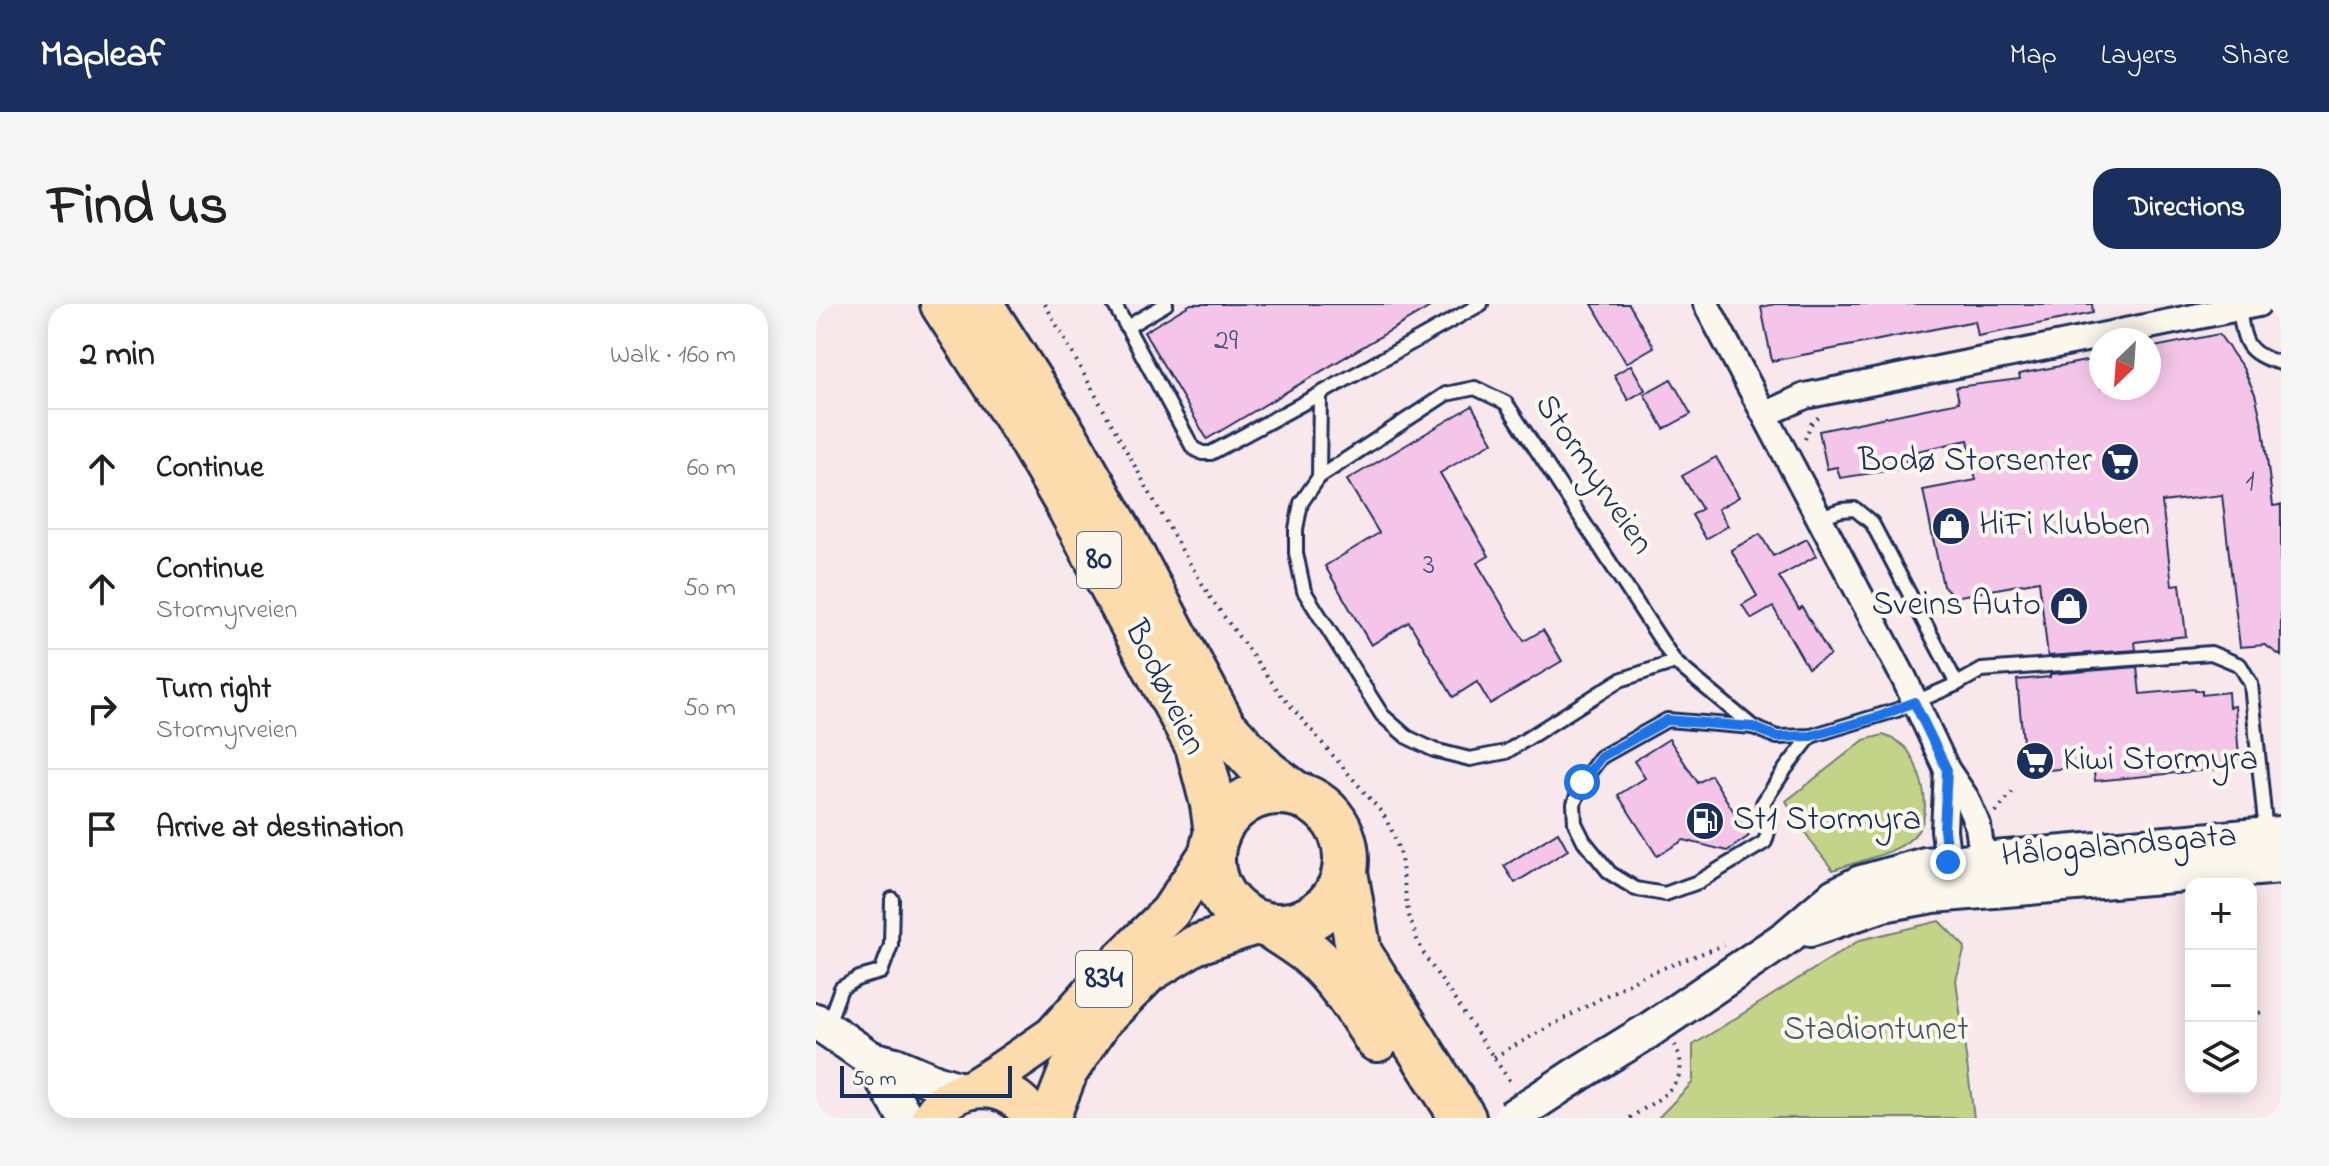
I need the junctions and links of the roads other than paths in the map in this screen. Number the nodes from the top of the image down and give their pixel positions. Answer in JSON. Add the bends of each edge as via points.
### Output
{"nodes":[{"id":1,"x":943,"y":304,"type":"edge"},
{"id":2,"x":980,"y":304,"type":"edge"},
{"id":3,"x":1114,"y":304,"type":"edge"},
{"id":4,"x":1166,"y":304,"type":"edge"},
{"id":5,"x":1481,"y":304,"type":"edge"},
{"id":6,"x":1706,"y":304,"type":"edge"},
{"id":7,"x":2248,"y":306,"type":"edge"},
{"id":8,"x":1127,"y":327,"type":"junction"},
{"id":9,"x":2281,"y":363,"type":"edge"},
{"id":10,"x":1320,"y":394,"type":"junction"},
{"id":11,"x":1766,"y":414,"type":"junction"},
{"id":12,"x":1319,"y":477,"type":"junction"},
{"id":13,"x":1820,"y":517,"type":"junction"},
{"id":14,"x":1675,"y":662,"type":"junction"},
{"id":15,"x":1957,"y":684,"type":"junction"},
{"id":16,"x":1914,"y":702,"type":"junction"},
{"id":17,"x":1753,"y":727,"type":"junction"},
{"id":18,"x":1811,"y":736,"type":"junction"},
{"id":19,"x":1947,"y":770,"type":"junction"},
{"id":20,"x":1294,"y":793,"type":"junction"},
{"id":21,"x":2274,"y":834,"type":"edge"},
{"id":22,"x":1215,"y":840,"type":"junction"},
{"id":23,"x":1948,"y":862,"type":"junction"},
{"id":24,"x":2281,"y":866,"type":"edge"},
{"id":25,"x":1345,"y":872,"type":"junction"},
{"id":26,"x":1985,"y":874,"type":"junction"},
{"id":27,"x":892,"y":899,"type":"dead end"},
{"id":28,"x":1265,"y":925,"type":"junction"},
{"id":29,"x":1787,"y":937,"type":"junction"},
{"id":30,"x":821,"y":1024,"type":"edge"},
{"id":31,"x":871,"y":1059,"type":"junction"},
{"id":32,"x":968,"y":1090,"type":"junction"},
{"id":33,"x":1515,"y":1106,"type":"edge"},
{"id":34,"x":906,"y":1118,"type":"edge"},
{"id":35,"x":931,"y":1118,"type":"edge"},
{"id":36,"x":1033,"y":1118,"type":"edge"},
{"id":37,"x":1050,"y":1118,"type":"edge"},
{"id":38,"x":1428,"y":1118,"type":"edge"},
{"id":39,"x":1463,"y":1118,"type":"edge"}],
"edges":[{"from":1,"to":22,"type":"highway","name":"Bodøveien","number":"80","via":[[1068,504],[1191,732],[1213,804]]},
{"from":2,"to":20,"type":"highway","name":"Bodøveien","number":"80","via":[[1082,466],[1223,726]]},
{"from":3,"to":8,"type":"lane"},
{"from":4,"to":8,"type":"lane"},
{"from":5,"to":10,"type":"lane"},
{"from":6,"to":11,"type":"street"},
{"from":7,"to":9,"type":"lane","via":[[2244,340],[2257,355]]},
{"from":7,"to":11,"type":"street","via":[[1805,396]]},
{"from":8,"to":10,"type":"lane","via":[[1193,448],[1202,453],[1211,453]]},
{"from":10,"to":12,"type":"lane"},
{"from":11,"to":13,"type":"street"},
{"from":12,"to":14,"type":"lane","name":"Stormyrveien","via":[[1446,394],[1475,388],[1506,403]]},
{"from":12,"to":14,"type":"lane","name":"Stormyrveien","via":[[1301,503],[1296,529],[1304,591],[1382,715],[1407,737],[1470,759],[1506,752],[1620,680]]},
{"from":13,"to":15,"type":"lane","via":[[1855,509],[1872,523]]},
{"from":13,"to":16,"type":"street"},
{"from":14,"to":17,"type":"lane","name":"Stormyrveien"},
{"from":15,"to":16,"type":"lane","name":"Stormyrveien"},
{"from":15,"to":21,"type":"lane","name":"Stormyrveien","via":[[1982,670],[2195,654],[2211,653],[2240,665],[2251,684]]},
{"from":16,"to":18,"type":"lane","name":"Stormyrveien"},
{"from":16,"to":19,"type":"street"},
{"from":17,"to":18,"type":"lane","name":"Stormyrveien","via":[[1777,737]]},
{"from":17,"to":18,"type":"lane","via":[[1667,720],[1601,757],[1582,782],[1574,804],[1575,823],[1610,873],[1636,889],[1665,894],[1698,882],[1765,842],[1770,825],[1763,803]]},
{"from":19,"to":23,"type":"street"},
{"from":19,"to":26,"type":"street","via":[[1978,826]]},
{"from":20,"to":22,"type":"highway","via":[[1253,797],[1231,812]]},
{"from":20,"to":25,"type":"highway","name":"Bodøveien","number":"80","via":[[1320,806],[1339,829]]},
{"from":21,"to":26,"type":"street","name":"Hålogalandsgata"},
{"from":22,"to":28,"type":"highway","name":"Bodøveien","number":"80","via":[[1213,870],[1225,899],[1239,914]]},
{"from":22,"to":32,"type":"main road","number":"834","via":[[1170,912],[1053,1036]]},
{"from":23,"to":26,"type":"street","name":"Hålogalandsgata"},
{"from":23,"to":29,"type":"street","name":"Hålogalandsgata","via":[[1861,883],[1835,896]]},
{"from":24,"to":26,"type":"street","name":"Hålogalandsgata"},
{"from":25,"to":28,"type":"highway","via":[[1335,897],[1317,914],[1295,924]]},
{"from":25,"to":39,"type":"highway","name":"Bodøveien","number":"80","via":[[1359,953]]},
{"from":26,"to":29,"type":"street","name":"Hålogalandsgata","via":[[1933,895],[1883,904]]},
{"from":27,"to":30,"type":"lane","via":[[891,945],[881,972],[841,988]]},
{"from":28,"to":37,"type":"main road","number":"834","via":[[1195,945],[1149,973],[1101,1022],[1068,1072]]},
{"from":28,"to":38,"type":"highway","name":"Bodøveien","number":"80","via":[[1310,953],[1350,996]]},
{"from":29,"to":33,"type":"street","name":"Hålogalandsgata","bridge":true,"via":[[1648,1031]]},
{"from":30,"to":31,"type":"street"},
{"from":31,"to":32,"type":"street"},
{"from":31,"to":34,"type":"street"},
{"from":32,"to":35,"type":"main road","number":"834","via":[[943,1103]]},
{"from":32,"to":36,"type":"main road","via":[[1010,1095]]}]}
